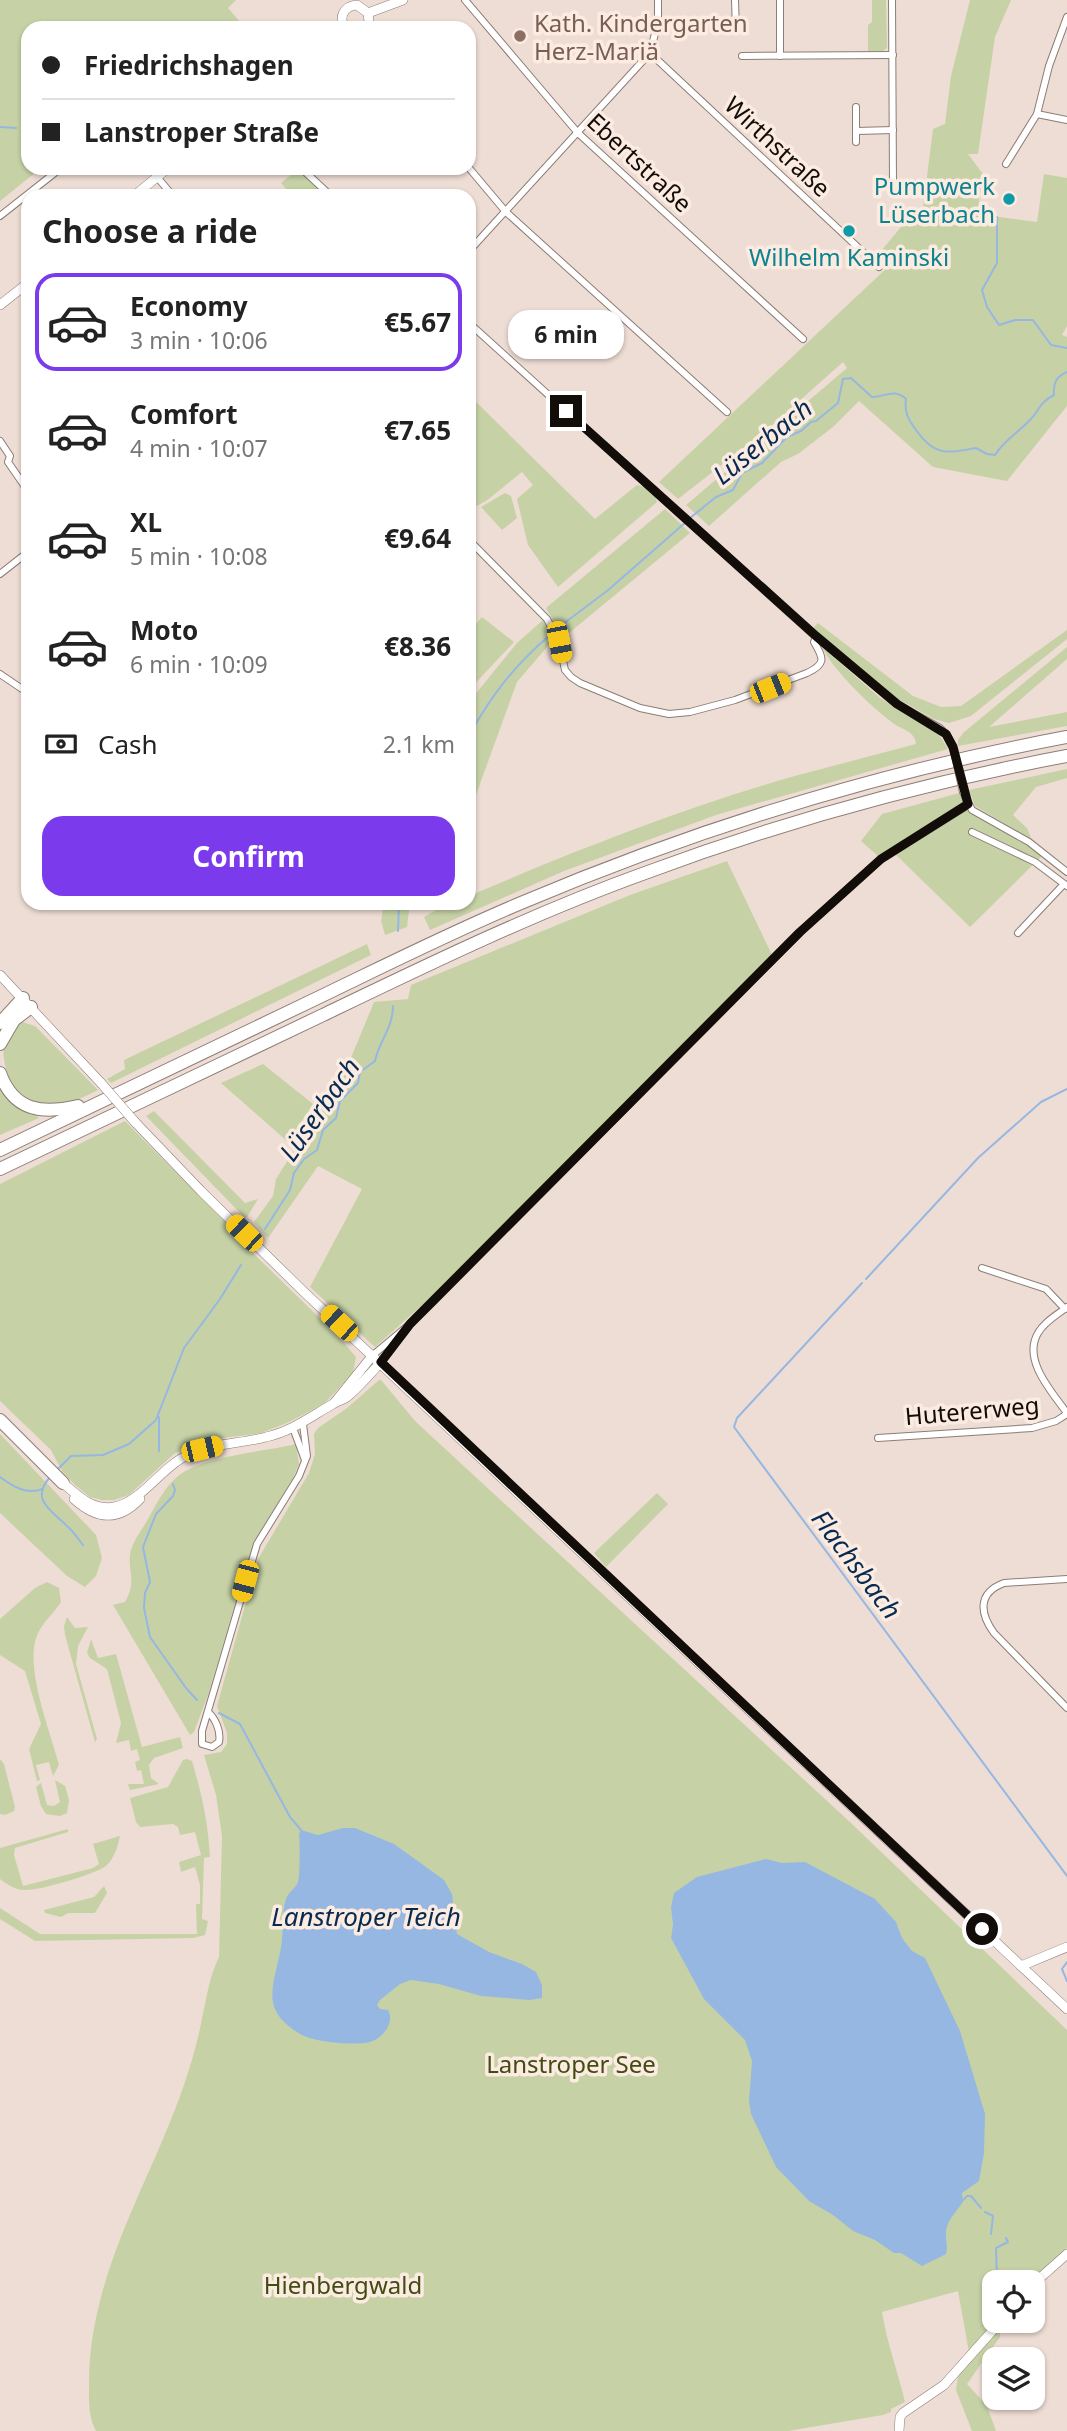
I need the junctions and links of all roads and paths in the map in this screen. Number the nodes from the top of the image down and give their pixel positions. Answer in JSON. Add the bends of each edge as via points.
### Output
{"nodes":[{"id":1,"x":403,"y":0,"type":"edge"},
{"id":2,"x":465,"y":0,"type":"edge"},
{"id":3,"x":658,"y":0,"type":"edge"},
{"id":4,"x":736,"y":0,"type":"edge"},
{"id":5,"x":780,"y":0,"type":"edge"},
{"id":6,"x":892,"y":0,"type":"edge"},
{"id":7,"x":352,"y":3,"type":"edge"},
{"id":8,"x":368,"y":13,"type":"junction"},
{"id":9,"x":1067,"y":16,"type":"edge"},
{"id":10,"x":344,"y":21,"type":"edge"},
{"id":11,"x":369,"y":21,"type":"edge"},
{"id":12,"x":736,"y":31,"type":"dead end"},
{"id":13,"x":650,"y":53,"type":"junction"},
{"id":14,"x":893,"y":55,"type":"junction"},
{"id":15,"x":742,"y":56,"type":"dead end"},
{"id":16,"x":780,"y":56,"type":"junction"},
{"id":17,"x":856,"y":107,"type":"dead end"},
{"id":18,"x":1037,"y":114,"type":"junction"},
{"id":19,"x":1067,"y":120,"type":"edge"},
{"id":20,"x":892,"y":130,"type":"junction"},
{"id":21,"x":856,"y":131,"type":"junction"},
{"id":22,"x":578,"y":133,"type":"junction"},
{"id":23,"x":856,"y":142,"type":"dead end"},
{"id":24,"x":1006,"y":164,"type":"dead end"},
{"id":25,"x":52,"y":175,"type":"edge"},
{"id":26,"x":159,"y":175,"type":"edge"},
{"id":27,"x":308,"y":175,"type":"edge"},
{"id":28,"x":474,"y":175,"type":"edge"},
{"id":29,"x":157,"y":177,"type":"junction"},
{"id":30,"x":918,"y":183,"type":"dead end"},
{"id":31,"x":34,"y":189,"type":"edge"},
{"id":32,"x":142,"y":189,"type":"edge"},
{"id":33,"x":167,"y":189,"type":"edge"},
{"id":34,"x":324,"y":189,"type":"edge"},
{"id":35,"x":21,"y":199,"type":"edge"},
{"id":36,"x":506,"y":212,"type":"junction"},
{"id":37,"x":0,"y":216,"type":"edge"},
{"id":38,"x":476,"y":244,"type":"edge"},
{"id":39,"x":879,"y":267,"type":"dead end"},
{"id":40,"x":21,"y":289,"type":"edge"},
{"id":41,"x":0,"y":306,"type":"edge"},
{"id":42,"x":476,"y":329,"type":"edge"},
{"id":43,"x":803,"y":339,"type":"dead end"},
{"id":44,"x":727,"y":412,"type":"dead end"},
{"id":45,"x":0,"y":441,"type":"edge"},
{"id":46,"x":21,"y":481,"type":"edge"},
{"id":47,"x":476,"y":547,"type":"edge"},
{"id":48,"x":21,"y":558,"type":"edge"},
{"id":49,"x":0,"y":574,"type":"edge"},
{"id":50,"x":816,"y":636,"type":"junction"},
{"id":51,"x":0,"y":674,"type":"edge"},
{"id":52,"x":21,"y":688,"type":"edge"},
{"id":53,"x":1067,"y":737,"type":"edge"},
{"id":54,"x":1067,"y":756,"type":"edge"},
{"id":55,"x":968,"y":804,"type":"junction"},
{"id":56,"x":972,"y":832,"type":"dead end"},
{"id":57,"x":1067,"y":872,"type":"edge"},
{"id":58,"x":1065,"y":885,"type":"edge"},
{"id":59,"x":1018,"y":933,"type":"dead end"},
{"id":60,"x":0,"y":975,"type":"edge"},
{"id":61,"x":27,"y":1002,"type":"junction"},
{"id":62,"x":0,"y":1023,"type":"edge"},
{"id":63,"x":0,"y":1044,"type":"edge"},
{"id":64,"x":0,"y":1073,"type":"edge"},
{"id":65,"x":99,"y":1102,"type":"junction"},
{"id":66,"x":0,"y":1150,"type":"edge"},
{"id":67,"x":0,"y":1169,"type":"edge"},
{"id":68,"x":982,"y":1268,"type":"dead end"},
{"id":69,"x":1066,"y":1308,"type":"edge"},
{"id":70,"x":410,"y":1324,"type":"junction"},
{"id":71,"x":373,"y":1355,"type":"junction"},
{"id":72,"x":381,"y":1362,"type":"junction"},
{"id":73,"x":334,"y":1404,"type":"junction"},
{"id":74,"x":1067,"y":1413,"type":"edge"},
{"id":75,"x":0,"y":1420,"type":"edge"},
{"id":76,"x":303,"y":1424,"type":"junction"},
{"id":77,"x":0,"y":1426,"type":"edge"},
{"id":78,"x":293,"y":1428,"type":"junction"},
{"id":79,"x":878,"y":1438,"type":"dead end"},
{"id":80,"x":304,"y":1460,"type":"junction"},
{"id":81,"x":41,"y":1464,"type":"junction"},
{"id":82,"x":62,"y":1484,"type":"joint"},
{"id":83,"x":1067,"y":1579,"type":"edge"},
{"id":84,"x":1067,"y":1708,"type":"edge"},
{"id":85,"x":208,"y":1712,"type":"junction"},
{"id":86,"x":1067,"y":1947,"type":"edge"},
{"id":87,"x":1021,"y":1966,"type":"junction"},
{"id":88,"x":1067,"y":2009,"type":"edge"},
{"id":89,"x":1067,"y":2254,"type":"edge"},
{"id":90,"x":1045,"y":2273,"type":"edge"},
{"id":91,"x":990,"y":2333,"type":"edge"},
{"id":92,"x":900,"y":2431,"type":"edge"}],
"edges":[{"from":1,"to":8,"type":"main road"},
{"from":2,"to":22,"type":"street","name":"Ebertstraße"},
{"from":3,"to":13,"type":"street"},
{"from":4,"to":12,"type":"street"},
{"from":5,"to":16,"type":"street"},
{"from":6,"to":14,"type":"street"},
{"from":7,"to":8,"type":"main road"},
{"from":7,"to":10,"type":"main road"},
{"from":8,"to":11,"type":"main road"},
{"from":9,"to":18,"type":"street"},
{"from":13,"to":22,"type":"street"},
{"from":13,"to":39,"type":"street","name":"Wirthstraße"},
{"from":14,"to":16,"type":"street"},
{"from":14,"to":20,"type":"street"},
{"from":15,"to":16,"type":"street"},
{"from":17,"to":21,"type":"street"},
{"from":18,"to":19,"type":"street"},
{"from":18,"to":24,"type":"street"},
{"from":20,"to":21,"type":"street"},
{"from":20,"to":30,"type":"street","via":[[893,183]]},
{"from":21,"to":23,"type":"street"},
{"from":22,"to":36,"type":"street"},
{"from":22,"to":43,"type":"street","name":"Ebertstraße"},
{"from":25,"to":31,"type":"street"},
{"from":26,"to":29,"type":"main road"},
{"from":27,"to":34,"type":"street"},
{"from":28,"to":36,"type":"street"},
{"from":29,"to":32,"type":"main road"},
{"from":29,"to":33,"type":"street"},
{"from":35,"to":37,"type":"street"},
{"from":36,"to":38,"type":"street"},
{"from":36,"to":44,"type":"street"},
{"from":40,"to":41,"type":"main road"},
{"from":42,"to":50,"type":"street"},
{"from":45,"to":46,"type":"street"},
{"from":47,"to":50,"type":"street","via":[[550,624],[571,677],[639,708],[669,714],[690,712],[818,668],[822,655],[814,642]]},
{"from":48,"to":49,"type":"street"},
{"from":50,"to":55,"type":"street","bridge":true,"via":[[897,704],[946,734]]},
{"from":51,"to":52,"type":"street"},
{"from":53,"to":65,"type":"highway","via":[[869,782],[638,856],[478,922]]},
{"from":54,"to":67,"type":"highway","via":[[833,811],[619,883],[436,960]]},
{"from":55,"to":57,"type":"street","via":[[1036,846]]},
{"from":55,"to":70,"type":"street","via":[[881,859],[800,932]]},
{"from":56,"to":58,"type":"street","via":[[1035,862]]},
{"from":58,"to":59,"type":"street"},
{"from":60,"to":61,"type":"main road"},
{"from":61,"to":62,"type":"highway"},
{"from":61,"to":63,"type":"highway"},
{"from":61,"to":71,"type":"main road","bridge":true,"via":[[201,1191]]},
{"from":64,"to":65,"type":"highway","via":[[16,1099],[30,1108],[61,1110]]},
{"from":65,"to":66,"type":"highway"},
{"from":68,"to":69,"type":"street","via":[[1046,1289]]},
{"from":69,"to":74,"type":"street","via":[[1039,1331],[1034,1356]]},
{"from":70,"to":71,"type":"street"},
{"from":70,"to":72,"type":"street"},
{"from":71,"to":72,"type":"main road"},
{"from":71,"to":73,"type":"main road"},
{"from":72,"to":73,"type":"main road","via":[[345,1399]]},
{"from":72,"to":87,"type":"main road"},
{"from":73,"to":76,"type":"main road"},
{"from":74,"to":79,"type":"street","name":"Hutererweg","via":[[1032,1428]]},
{"from":75,"to":81,"type":"highway"},
{"from":76,"to":78,"type":"main road"},
{"from":76,"to":80,"type":"street","via":[[308,1451]]},
{"from":77,"to":81,"type":"highway"},
{"from":78,"to":80,"type":"street"},
{"from":78,"to":82,"type":"main road","via":[[187,1455],[120,1506],[103,1508]]},
{"from":80,"to":85,"type":"street","via":[[257,1544]]},
{"from":81,"to":82,"type":"highway"},
{"from":83,"to":84,"type":"street","via":[[996,1586],[987,1594],[983,1612],[994,1633]]},
{"from":85,"to":85,"type":"street","via":[[200,1740],[212,1747],[219,1742],[219,1731]]},
{"from":86,"to":87,"type":"main road"},
{"from":87,"to":88,"type":"main road"},
{"from":89,"to":90,"type":"main road"},
{"from":91,"to":92,"type":"main road","via":[[944,2385],[903,2413]]}]}
